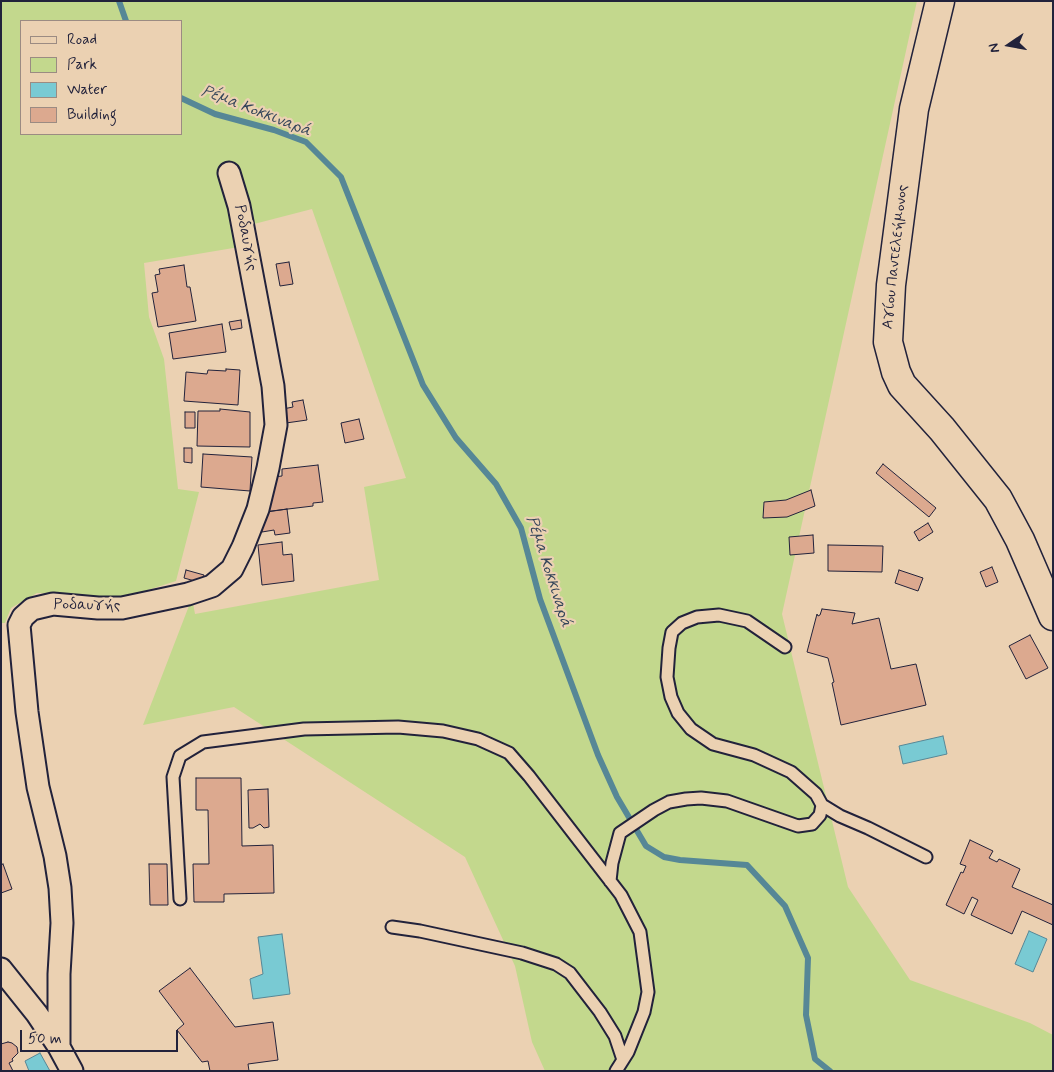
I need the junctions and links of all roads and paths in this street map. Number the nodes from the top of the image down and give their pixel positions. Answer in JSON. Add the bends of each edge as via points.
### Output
{"nodes":[{"id":1,"x":940,"y":1,"type":"edge"},
{"id":2,"x":230,"y":173,"type":"dead end"},
{"id":3,"x":1053,"y":616,"type":"edge"},
{"id":4,"x":785,"y":647,"type":"dead end"},
{"id":5,"x":822,"y":805,"type":"junction"},
{"id":6,"x":926,"y":857,"type":"dead end"},
{"id":7,"x":610,"y":881,"type":"junction"},
{"id":8,"x":180,"y":899,"type":"dead end"},
{"id":9,"x":392,"y":927,"type":"dead end"},
{"id":10,"x":1,"y":969,"type":"edge"},
{"id":11,"x":59,"y":1046,"type":"junction"},
{"id":12,"x":623,"y":1060,"type":"junction"},
{"id":13,"x":72,"y":1071,"type":"edge"},
{"id":14,"x":616,"y":1071,"type":"edge"}],
"edges":[{"from":1,"to":3,"type":"street","name":"Αγίου Παντελεήμονος","via":[[914,109],[891,285],[888,342],[902,385],[998,499]]},
{"from":2,"to":11,"type":"street","name":"Ροδαυγής","via":[[273,386],[276,425],[258,509],[244,548],[232,569],[212,586],[122,608],[53,604],[32,609],[19,625],[38,787],[60,888]]},
{"from":4,"to":5,"type":"lane","via":[[747,621],[719,615],[682,622],[672,632],[669,648],[667,677],[671,696],[678,713],[691,729],[713,744],[754,755],[791,772],[816,794]]},
{"from":5,"to":6,"type":"lane"},
{"from":5,"to":7,"type":"lane","via":[[820,815],[812,824],[798,826],[727,801],[686,798],[669,802],[620,833]]},
{"from":7,"to":8,"type":"lane","via":[[509,753],[443,730],[398,727],[304,729],[204,742],[180,756],[173,777]]},
{"from":7,"to":12,"type":"lane","via":[[640,932],[648,992],[644,1012]]},
{"from":9,"to":12,"type":"lane","via":[[522,953],[556,964],[570,973],[600,1012],[615,1036]]},
{"from":10,"to":11,"type":"street"},
{"from":11,"to":13,"type":"street"},
{"from":12,"to":14,"type":"lane"}]}
